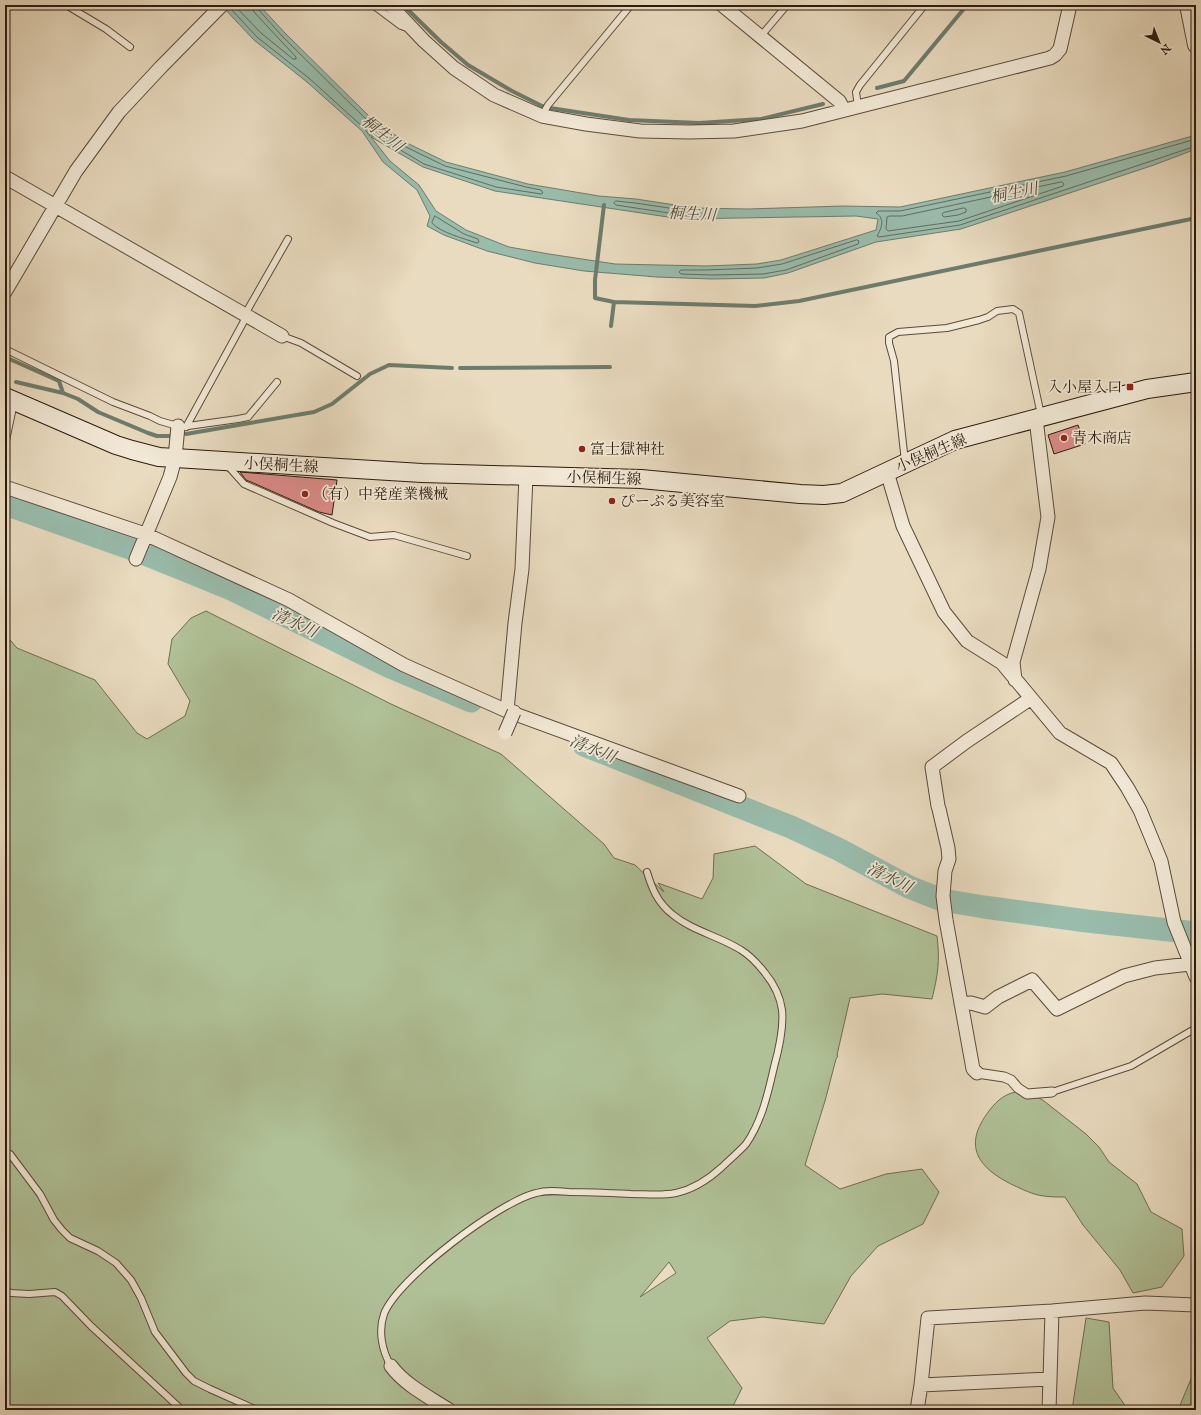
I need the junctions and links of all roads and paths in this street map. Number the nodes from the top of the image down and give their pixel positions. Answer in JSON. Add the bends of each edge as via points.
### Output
{"nodes":[{"id":1,"x":66,"y":5,"type":"edge"},
{"id":2,"x":222,"y":5,"type":"edge"},
{"id":3,"x":373,"y":5,"type":"edge"},
{"id":4,"x":390,"y":5,"type":"edge"},
{"id":5,"x":631,"y":5,"type":"edge"},
{"id":6,"x":722,"y":5,"type":"edge"},
{"id":7,"x":787,"y":5,"type":"edge"},
{"id":8,"x":1070,"y":5,"type":"edge"},
{"id":9,"x":1188,"y":5,"type":"edge"},
{"id":10,"x":923,"y":7,"type":"dead end"},
{"id":11,"x":414,"y":30,"type":"junction"},
{"id":12,"x":760,"y":37,"type":"junction"},
{"id":13,"x":1196,"y":45,"type":"edge"},
{"id":14,"x":130,"y":47,"type":"dead end"},
{"id":15,"x":858,"y":107,"type":"junction"},
{"id":16,"x":545,"y":110,"type":"junction"},
{"id":17,"x":844,"y":110,"type":"junction"},
{"id":18,"x":5,"y":177,"type":"edge"},
{"id":19,"x":56,"y":206,"type":"junction"},
{"id":20,"x":288,"y":239,"type":"dead end"},
{"id":21,"x":5,"y":292,"type":"edge"},
{"id":22,"x":246,"y":316,"type":"junction"},
{"id":23,"x":282,"y":336,"type":"joint"},
{"id":24,"x":5,"y":349,"type":"edge"},
{"id":25,"x":357,"y":376,"type":"dead end"},
{"id":26,"x":277,"y":382,"type":"dead end"},
{"id":27,"x":1196,"y":382,"type":"edge"},
{"id":28,"x":10,"y":399,"type":"edge"},
{"id":29,"x":1039,"y":418,"type":"junction"},
{"id":30,"x":182,"y":426,"type":"junction"},
{"id":31,"x":5,"y":445,"type":"edge"},
{"id":32,"x":175,"y":458,"type":"junction"},
{"id":33,"x":223,"y":461,"type":"junction"},
{"id":34,"x":906,"y":464,"type":"junction"},
{"id":35,"x":887,"y":472,"type":"junction"},
{"id":36,"x":526,"y":476,"type":"junction"},
{"id":37,"x":5,"y":487,"type":"edge"},
{"id":38,"x":144,"y":537,"type":"junction"},
{"id":39,"x":467,"y":556,"type":"dead end"},
{"id":40,"x":136,"y":559,"type":"dead end"},
{"id":41,"x":1015,"y":680,"type":"junction"},
{"id":42,"x":1030,"y":699,"type":"junction"},
{"id":43,"x":510,"y":711,"type":"junction"},
{"id":44,"x":505,"y":733,"type":"dead end"},
{"id":45,"x":739,"y":796,"type":"dead end"},
{"id":46,"x":647,"y":872,"type":"dead end"},
{"id":47,"x":1190,"y":964,"type":"junction"},
{"id":48,"x":1196,"y":977,"type":"edge"},
{"id":49,"x":961,"y":1004,"type":"junction"},
{"id":50,"x":1196,"y":1028,"type":"edge"},
{"id":51,"x":977,"y":1073,"type":"joint"},
{"id":52,"x":1052,"y":1092,"type":"joint"},
{"id":53,"x":5,"y":1152,"type":"edge"},
{"id":54,"x":5,"y":1290,"type":"edge"},
{"id":55,"x":1196,"y":1305,"type":"edge"},
{"id":56,"x":1052,"y":1311,"type":"junction"},
{"id":57,"x":391,"y":1366,"type":"joint"},
{"id":58,"x":1050,"y":1379,"type":"junction"},
{"id":59,"x":921,"y":1385,"type":"junction"},
{"id":60,"x":182,"y":1410,"type":"edge"},
{"id":61,"x":257,"y":1410,"type":"edge"},
{"id":62,"x":449,"y":1410,"type":"edge"},
{"id":63,"x":917,"y":1410,"type":"edge"},
{"id":64,"x":1049,"y":1410,"type":"edge"}],
"edges":[{"from":1,"to":14,"type":"lane","via":[[106,28]]},
{"from":2,"to":19,"type":"street","via":[[119,112],[76,171]]},
{"from":3,"to":11,"type":"lane","via":[[401,26]]},
{"from":4,"to":11,"type":"street"},
{"from":5,"to":16,"type":"lane"},
{"from":6,"to":12,"type":"street"},
{"from":7,"to":12,"type":"lane"},
{"from":8,"to":15,"type":"street","via":[[1060,49],[1050,58]]},
{"from":9,"to":13,"type":"street"},
{"from":10,"to":15,"type":"lane","via":[[860,85],[856,92]]},
{"from":11,"to":16,"type":"street","via":[[474,83],[494,95]]},
{"from":12,"to":17,"type":"street","via":[[838,101]]},
{"from":15,"to":17,"type":"street"},
{"from":16,"to":17,"type":"street","via":[[586,124],[640,131],[712,132],[802,121]]},
{"from":18,"to":19,"type":"street"},
{"from":19,"to":21,"type":"street"},
{"from":19,"to":22,"type":"street"},
{"from":20,"to":22,"type":"lane"},
{"from":22,"to":23,"type":"street"},
{"from":22,"to":30,"type":"lane"},
{"from":23,"to":25,"type":"lane","via":[[300,343]]},
{"from":24,"to":30,"type":"lane","via":[[113,402],[160,421]]},
{"from":26,"to":30,"type":"lane","via":[[248,417]]},
{"from":27,"to":29,"type":"main road","name":"小俣桐生線","via":[[1147,389]]},
{"from":28,"to":31,"type":"lane"},
{"from":28,"to":32,"type":"main road","name":"小俣桐生線","via":[[132,450]]},
{"from":29,"to":34,"type":"main road","name":"小俣桐生線","via":[[955,440]]},
{"from":29,"to":34,"type":"lane","via":[[1020,313],[1013,309],[997,311],[988,317],[947,328],[898,332],[889,337],[889,343],[894,361]]},
{"from":29,"to":41,"type":"street","via":[[1048,518],[1039,569],[1013,662]]},
{"from":30,"to":32,"type":"street"},
{"from":32,"to":33,"type":"main road","name":"小俣桐生線"},
{"from":32,"to":38,"type":"street","via":[[170,477]]},
{"from":33,"to":36,"type":"main road","name":"小俣桐生線","via":[[422,473]]},
{"from":33,"to":39,"type":"lane","via":[[244,484],[333,523],[370,537],[394,535]]},
{"from":34,"to":35,"type":"main road","name":"小俣桐生線"},
{"from":35,"to":36,"type":"main road","name":"小俣桐生線","via":[[842,493],[824,495],[641,479]]},
{"from":35,"to":41,"type":"street","via":[[902,526],[944,612],[967,641],[1002,663]]},
{"from":36,"to":43,"type":"street","via":[[522,569],[515,623]]},
{"from":37,"to":38,"type":"street"},
{"from":38,"to":40,"type":"street"},
{"from":38,"to":43,"type":"street","via":[[289,600],[404,664]]},
{"from":41,"to":42,"type":"street"},
{"from":42,"to":47,"type":"street","via":[[1060,733],[1111,763],[1127,787],[1140,810],[1161,862],[1174,922]]},
{"from":42,"to":49,"type":"street","via":[[932,767],[948,848],[949,859],[945,870],[943,896]]},
{"from":43,"to":44,"type":"street","bridge":true},
{"from":43,"to":45,"type":"street"},
{"from":46,"to":57,"type":"lane","via":[[654,893],[671,914],[696,930],[742,950],[768,977],[780,998],[781,1032],[777,1055],[765,1103],[752,1133],[745,1145],[714,1174],[703,1182],[676,1193],[653,1195],[548,1191],[527,1195],[502,1207],[441,1252],[392,1299],[383,1317],[382,1328],[383,1349]]},
{"from":47,"to":48,"type":"street"},
{"from":47,"to":49,"type":"street","via":[[1155,968],[1124,976],[1057,1009],[1032,980],[998,997],[985,1007],[971,1003]]},
{"from":49,"to":51,"type":"street","via":[[973,1069]]},
{"from":50,"to":52,"type":"lane","via":[[1131,1066]]},
{"from":51,"to":52,"type":"street","via":[[1011,1080],[1026,1094]]},
{"from":53,"to":61,"type":"lane","via":[[10,1154],[40,1194],[54,1220],[66,1234],[116,1263],[131,1280],[155,1332],[186,1373],[210,1390]]},
{"from":54,"to":60,"type":"lane","via":[[29,1294],[55,1292],[62,1296]]},
{"from":55,"to":56,"type":"street","via":[[1145,1303]]},
{"from":56,"to":58,"type":"street"},
{"from":56,"to":59,"type":"street","via":[[928,1318]]},
{"from":57,"to":62,"type":"street","via":[[408,1383]]},
{"from":58,"to":59,"type":"street"},
{"from":58,"to":64,"type":"street"},
{"from":59,"to":63,"type":"street"}]}
